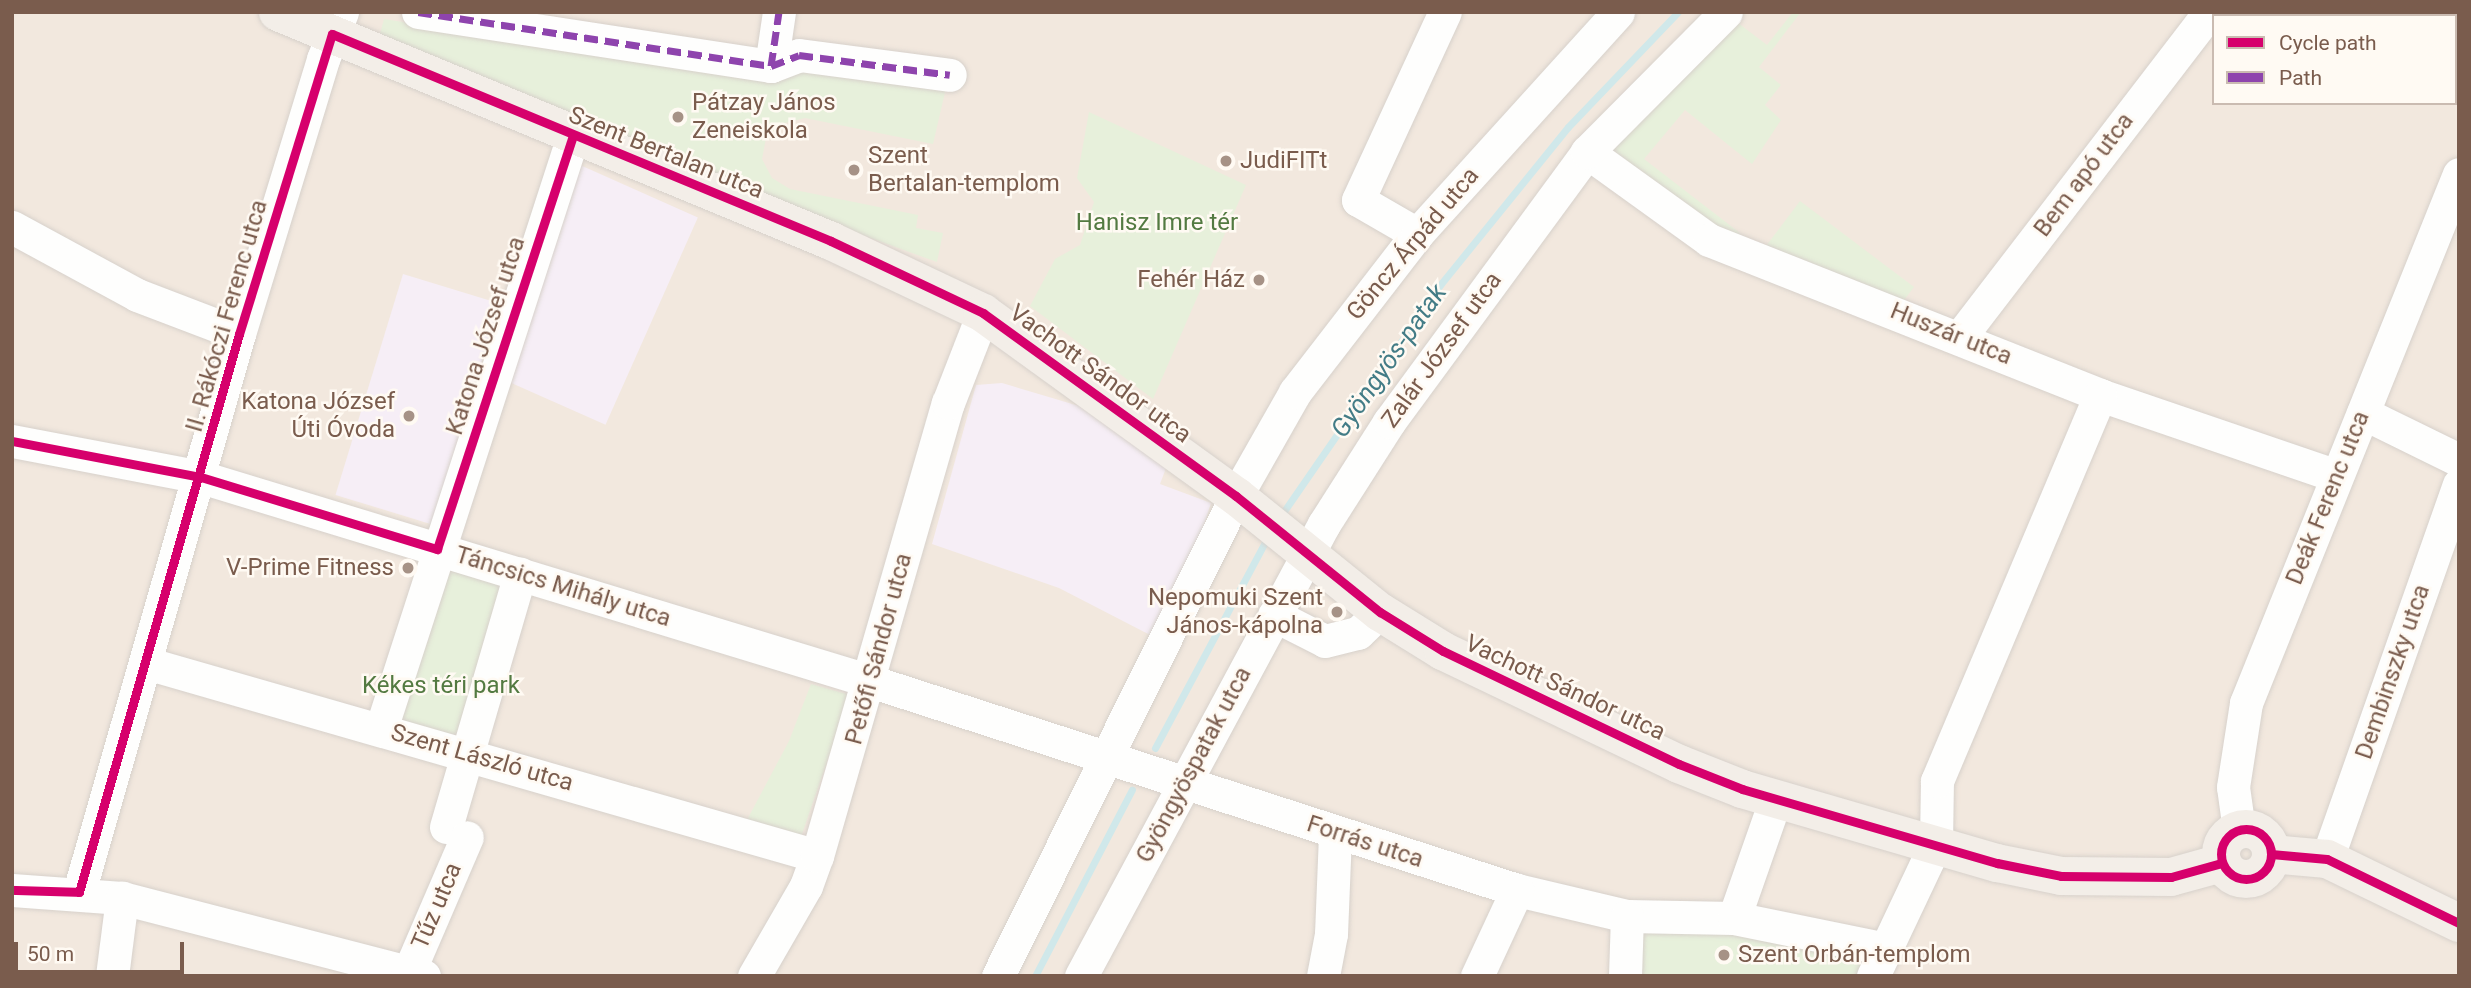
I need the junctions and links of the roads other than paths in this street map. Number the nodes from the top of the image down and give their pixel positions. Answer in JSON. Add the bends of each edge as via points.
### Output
{"nodes":[{"id":1,"x":278,"y":12,"type":"edge"},
{"id":2,"x":418,"y":12,"type":"edge"},
{"id":3,"x":779,"y":12,"type":"edge"},
{"id":4,"x":1445,"y":12,"type":"edge"},
{"id":5,"x":1618,"y":12,"type":"edge"},
{"id":6,"x":1726,"y":12,"type":"edge"},
{"id":7,"x":2209,"y":12,"type":"edge"},
{"id":8,"x":337,"y":23,"type":"edge"},
{"id":9,"x":771,"y":66,"type":"junction"},
{"id":10,"x":950,"y":75,"type":"dead end"},
{"id":11,"x":573,"y":136,"type":"junction"},
{"id":12,"x":1587,"y":152,"type":"junction"},
{"id":13,"x":2459,"y":174,"type":"edge"},
{"id":14,"x":12,"y":227,"type":"edge"},
{"id":15,"x":1417,"y":234,"type":"junction"},
{"id":16,"x":983,"y":313,"type":"junction"},
{"id":17,"x":239,"y":334,"type":"junction"},
{"id":18,"x":1960,"y":337,"type":"junction"},
{"id":19,"x":2100,"y":395,"type":"junction"},
{"id":20,"x":2363,"y":413,"type":"junction"},
{"id":21,"x":12,"y":441,"type":"edge"},
{"id":22,"x":2459,"y":460,"type":"edge"},
{"id":23,"x":2336,"y":475,"type":"junction"},
{"id":24,"x":201,"y":477,"type":"junction"},
{"id":25,"x":2459,"y":485,"type":"edge"},
{"id":26,"x":1236,"y":496,"type":"junction"},
{"id":27,"x":437,"y":549,"type":"junction"},
{"id":28,"x":1308,"y":554,"type":"junction"},
{"id":29,"x":520,"y":573,"type":"junction"},
{"id":30,"x":1380,"y":612,"type":"junction"},
{"id":31,"x":1274,"y":615,"type":"junction"},
{"id":32,"x":146,"y":663,"type":"junction"},
{"id":33,"x":870,"y":681,"type":"junction"},
{"id":34,"x":381,"y":729,"type":"junction"},
{"id":35,"x":468,"y":754,"type":"junction"},
{"id":36,"x":1106,"y":759,"type":"junction"},
{"id":37,"x":1185,"y":783,"type":"junction"},
{"id":38,"x":1776,"y":798,"type":"junction"},
{"id":39,"x":1335,"y":833,"type":"junction"},
{"id":40,"x":1936,"y":843,"type":"junction"},
{"id":41,"x":2231,"y":846,"type":"junction"},
{"id":42,"x":817,"y":856,"type":"junction"},
{"id":43,"x":2327,"y":859,"type":"junction"},
{"id":44,"x":12,"y":890,"type":"edge"},
{"id":45,"x":1517,"y":890,"type":"junction"},
{"id":46,"x":79,"y":892,"type":"junction"},
{"id":47,"x":122,"y":898,"type":"junction"},
{"id":48,"x":1627,"y":916,"type":"junction"},
{"id":49,"x":1734,"y":918,"type":"junction"},
{"id":50,"x":2459,"y":923,"type":"edge"},
{"id":51,"x":1879,"y":962,"type":"edge"},
{"id":52,"x":414,"y":974,"type":"edge"},
{"id":53,"x":112,"y":976,"type":"edge"},
{"id":54,"x":754,"y":976,"type":"edge"},
{"id":55,"x":998,"y":976,"type":"edge"},
{"id":56,"x":1081,"y":976,"type":"edge"},
{"id":57,"x":1322,"y":976,"type":"edge"},
{"id":58,"x":1477,"y":976,"type":"edge"},
{"id":59,"x":1625,"y":976,"type":"edge"}],
"edges":[{"from":1,"to":8,"type":"main road","name":"Szent Bertalan utca"},
{"from":2,"to":9,"type":"street"},
{"from":3,"to":9,"type":"street"},
{"from":4,"to":15,"type":"street","via":[[1358,200]]},
{"from":5,"to":15,"type":"street","name":"Göncz Árpád utca"},
{"from":6,"to":12,"type":"street","name":"Zalár József utca"},
{"from":7,"to":18,"type":"street","name":"Bem apó utca"},
{"from":8,"to":11,"type":"main road","name":"Szent Bertalan utca"},
{"from":8,"to":17,"type":"street","name":"II. Rákóczi Ferenc utca"},
{"from":9,"to":10,"type":"street","via":[[799,55]]},
{"from":11,"to":16,"type":"main road","name":"Szent Bertalan utca","via":[[831,241]]},
{"from":11,"to":27,"type":"street","name":"Katona József utca"},
{"from":12,"to":18,"type":"street","name":"Huszár utca","via":[[1709,240]]},
{"from":12,"to":28,"type":"street","name":"Zalár József utca","via":[[1389,422]]},
{"from":13,"to":20,"type":"street","name":"Deák Ferenc utca"},
{"from":14,"to":17,"type":"street","via":[[136,295]]},
{"from":15,"to":26,"type":"street","name":"Göncz Árpád utca","via":[[1295,392]]},
{"from":16,"to":26,"type":"main road","name":"Vachott Sándor utca"},
{"from":16,"to":33,"type":"street","name":"Petőfi Sándor utca","via":[[944,416]]},
{"from":17,"to":24,"type":"street","name":"II. Rákóczi Ferenc utca"},
{"from":18,"to":19,"type":"street","name":"Huszár utca"},
{"from":19,"to":23,"type":"street","name":"Huszár utca"},
{"from":19,"to":40,"type":"street","via":[[1937,781]]},
{"from":20,"to":22,"type":"street"},
{"from":20,"to":23,"type":"street","name":"Deák Ferenc utca"},
{"from":21,"to":24,"type":"street","name":"Táncsics Mihály utca"},
{"from":23,"to":41,"type":"street","name":"Deák Ferenc utca","via":[[2246,703],[2233,787]]},
{"from":24,"to":27,"type":"street","name":"Táncsics Mihály utca"},
{"from":24,"to":32,"type":"street","name":"II. Rákóczi Ferenc utca"},
{"from":25,"to":43,"type":"street","name":"Dembinszky utca"},
{"from":26,"to":28,"type":"main road","name":"Vachott Sándor utca"},
{"from":26,"to":36,"type":"street","name":"Göncz Árpád utca"},
{"from":27,"to":29,"type":"street","name":"Táncsics Mihály utca"},
{"from":27,"to":34,"type":"street","name":"Katona József utca"},
{"from":28,"to":30,"type":"main road","name":"Vachott Sándor utca"},
{"from":28,"to":31,"type":"street","name":"Gyöngyöspatak utca"},
{"from":29,"to":33,"type":"street","name":"Táncsics Mihály utca"},
{"from":29,"to":35,"type":"street","name":"Tűz utca"},
{"from":30,"to":31,"type":"street","via":[[1359,633],[1325,641]]},
{"from":30,"to":38,"type":"main road","name":"Vachott Sándor utca","via":[[1443,651],[1538,699],[1679,764]]},
{"from":31,"to":37,"type":"street","name":"Gyöngyöspatak utca"},
{"from":32,"to":34,"type":"street","name":"Szent László utca"},
{"from":32,"to":46,"type":"street","name":"II. Rákóczi Ferenc utca"},
{"from":33,"to":36,"type":"street","name":"Táncsics Mihály utca"},
{"from":33,"to":42,"type":"street","name":"Petőfi Sándor utca"},
{"from":34,"to":35,"type":"street","name":"Szent László utca"},
{"from":35,"to":42,"type":"street","name":"Szent László utca"},
{"from":35,"to":52,"type":"street","name":"Tűz utca","via":[[457,832]]},
{"from":36,"to":37,"type":"street","name":"Forrás utca"},
{"from":36,"to":55,"type":"street"},
{"from":37,"to":39,"type":"street","name":"Forrás utca"},
{"from":37,"to":56,"type":"street","name":"Gyöngyöspatak utca"},
{"from":38,"to":40,"type":"main road","name":"Vachott Sándor utca"},
{"from":38,"to":49,"type":"street"},
{"from":39,"to":45,"type":"street","name":"Forrás utca"},
{"from":39,"to":57,"type":"street","via":[[1331,934]]},
{"from":40,"to":41,"type":"main road","name":"Vachott Sándor utca","via":[[1997,863],[2061,876],[2171,877]]},
{"from":40,"to":51,"type":"street"},
{"from":41,"to":43,"type":"main road","via":[[2229,872],[2250,878],[2261,874],[2271,854]]},
{"from":42,"to":54,"type":"street","name":"Petőfi Sándor utca","via":[[806,886]]},
{"from":43,"to":50,"type":"main road"},
{"from":44,"to":46,"type":"street"},
{"from":45,"to":48,"type":"street","name":"Forrás utca"},
{"from":45,"to":58,"type":"street"},
{"from":46,"to":47,"type":"street"},
{"from":47,"to":52,"type":"street"},
{"from":47,"to":53,"type":"street"},
{"from":48,"to":49,"type":"street","name":"Forrás utca"},
{"from":48,"to":59,"type":"street"},
{"from":49,"to":51,"type":"street","name":"Forrás utca"}]}
